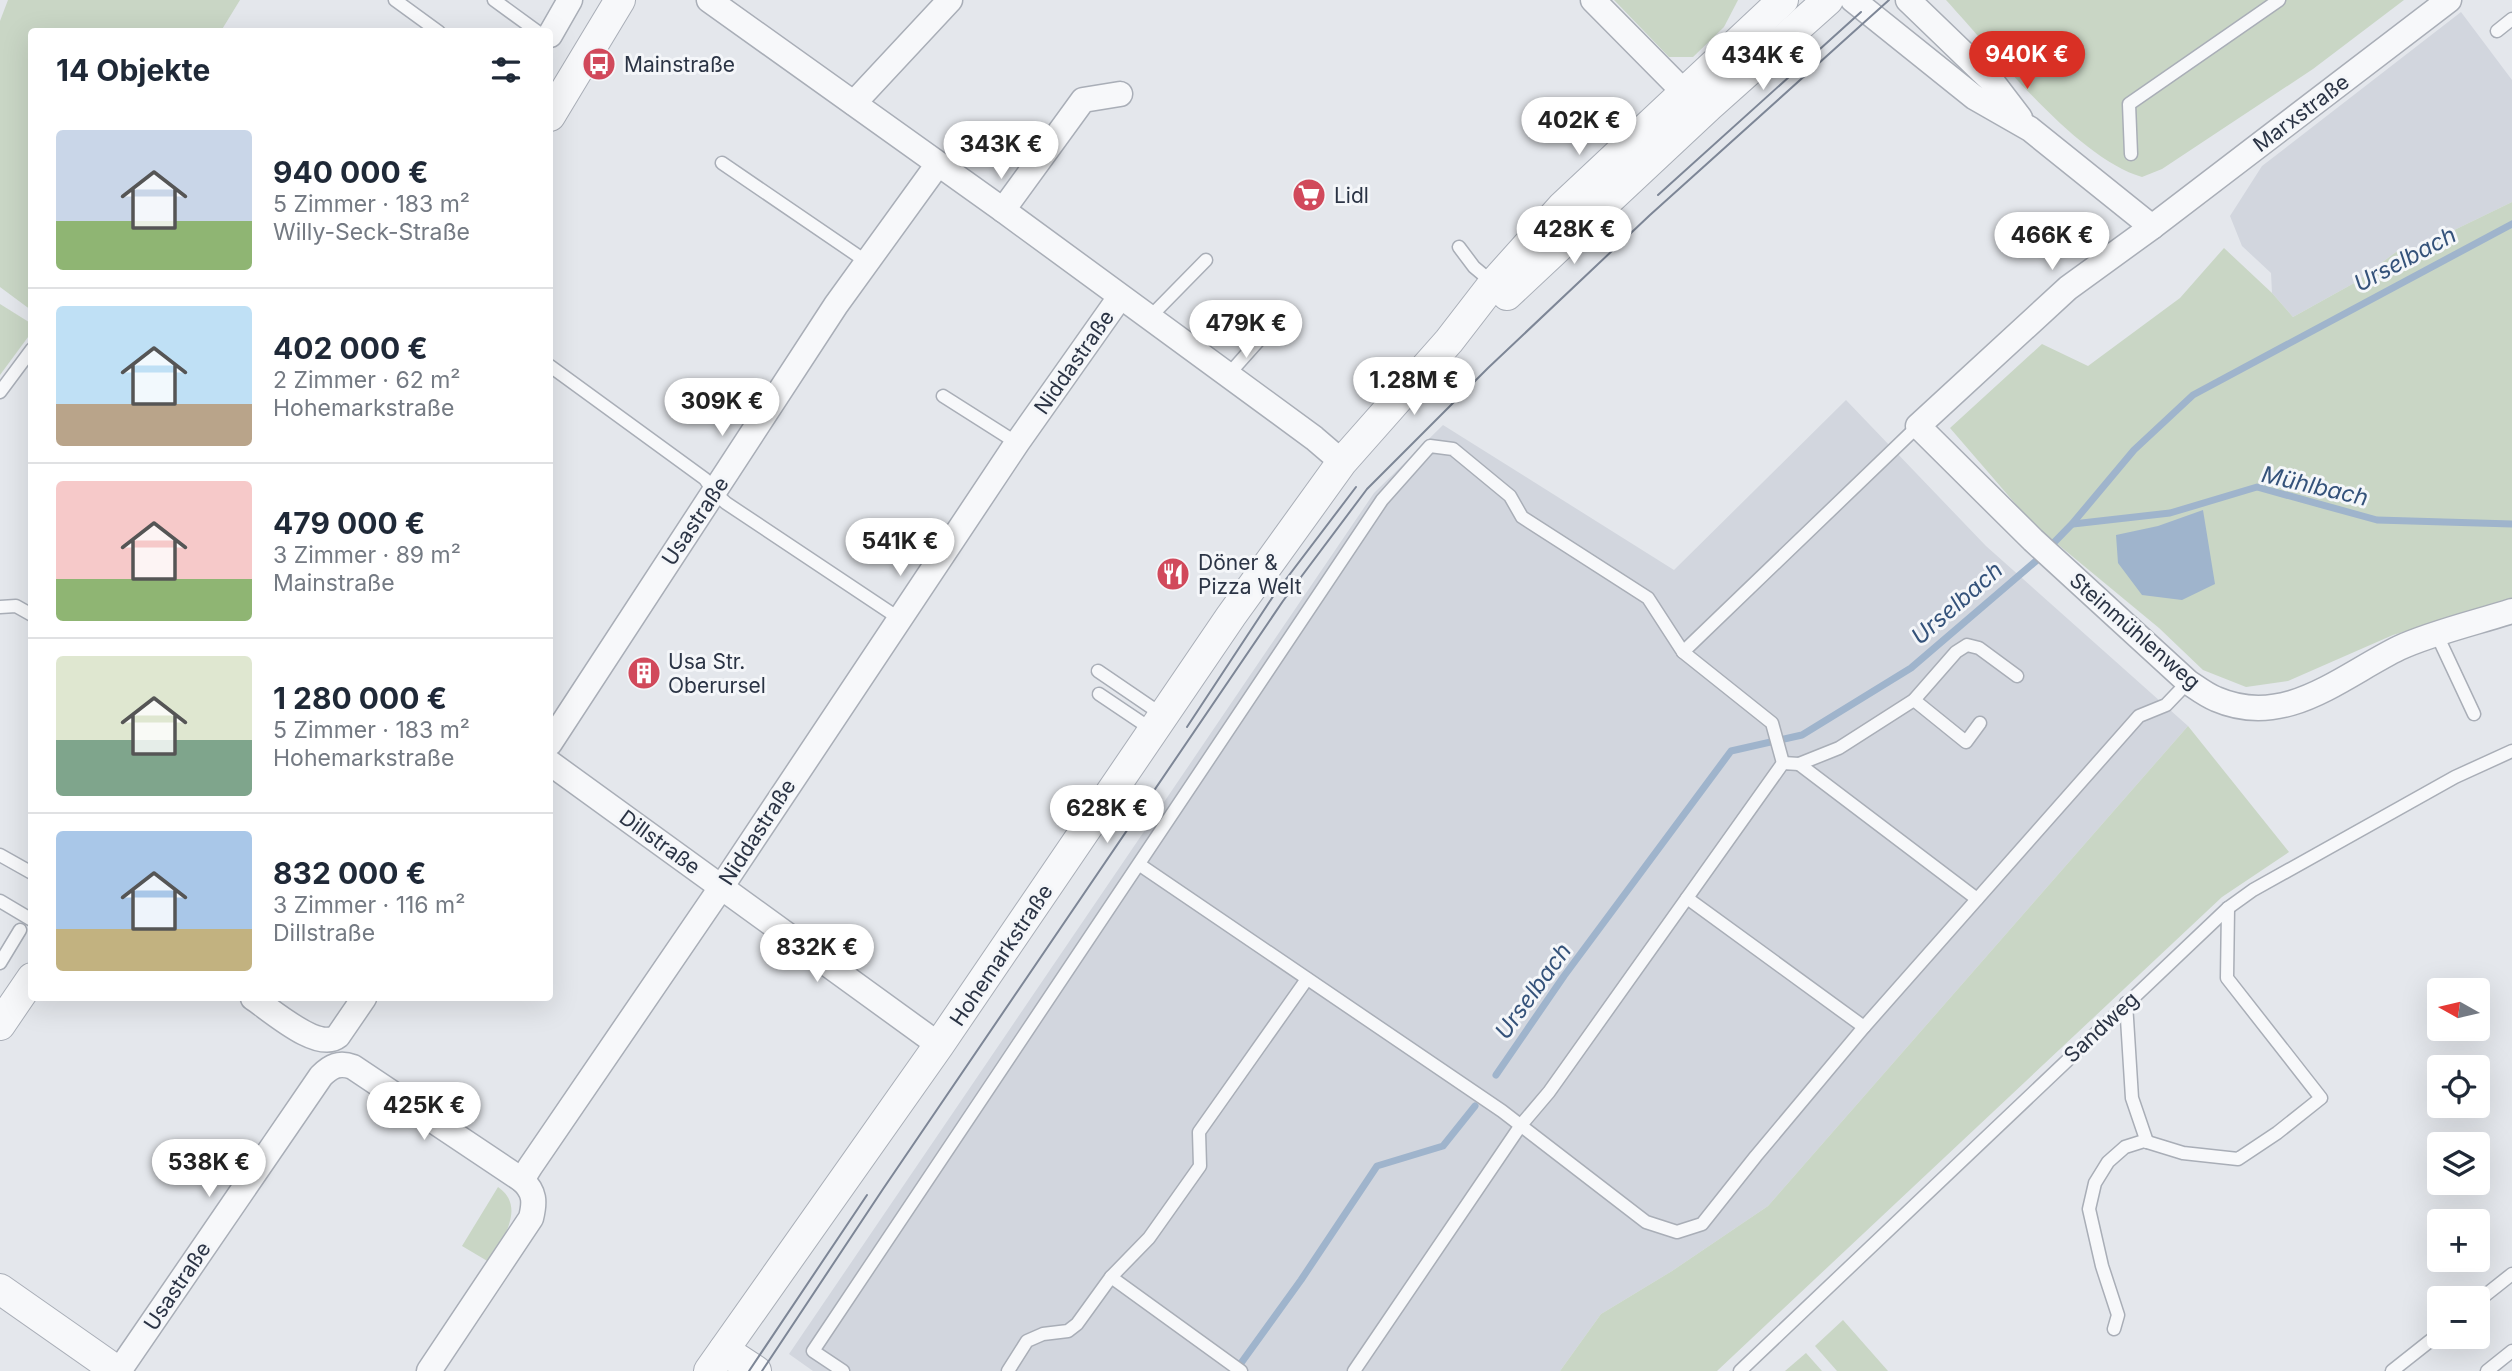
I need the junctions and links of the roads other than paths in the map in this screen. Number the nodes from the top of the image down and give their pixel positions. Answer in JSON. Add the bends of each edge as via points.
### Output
{"nodes":[{"id":1,"x":395,"y":0,"type":"edge"},
{"id":2,"x":494,"y":0,"type":"edge"},
{"id":3,"x":570,"y":0,"type":"edge"},
{"id":4,"x":620,"y":0,"type":"edge"},
{"id":5,"x":709,"y":0,"type":"edge"},
{"id":6,"x":950,"y":0,"type":"edge"},
{"id":7,"x":1593,"y":0,"type":"edge"},
{"id":8,"x":1828,"y":0,"type":"edge"},
{"id":9,"x":1853,"y":0,"type":"edge"},
{"id":10,"x":1908,"y":0,"type":"edge"},
{"id":11,"x":2279,"y":0,"type":"edge"},
{"id":12,"x":2449,"y":0,"type":"edge"},
{"id":13,"x":1770,"y":7,"type":"edge"},
{"id":14,"x":2512,"y":19,"type":"edge"},
{"id":15,"x":434,"y":28,"type":"edge"},
{"id":16,"x":532,"y":28,"type":"edge"},
{"id":17,"x":553,"y":30,"type":"edge"},
{"id":18,"x":2497,"y":31,"type":"dead end"},
{"id":19,"x":1685,"y":93,"type":"junction"},
{"id":20,"x":1120,"y":94,"type":"dead end"},
{"id":21,"x":854,"y":103,"type":"junction"},
{"id":22,"x":553,"y":111,"type":"edge"},
{"id":23,"x":2030,"y":129,"type":"junction"},
{"id":24,"x":2131,"y":154,"type":"dead end"},
{"id":25,"x":722,"y":163,"type":"dead end"},
{"id":26,"x":938,"y":164,"type":"junction"},
{"id":27,"x":1003,"y":210,"type":"junction"},
{"id":28,"x":2152,"y":227,"type":"junction"},
{"id":29,"x":1459,"y":247,"type":"dead end"},
{"id":30,"x":1206,"y":260,"type":"dead end"},
{"id":31,"x":867,"y":262,"type":"junction"},
{"id":32,"x":1499,"y":290,"type":"junction"},
{"id":33,"x":1119,"y":297,"type":"junction"},
{"id":34,"x":1149,"y":318,"type":"junction"},
{"id":35,"x":1268,"y":330,"type":"dead end"},
{"id":36,"x":28,"y":354,"type":"edge"},
{"id":37,"x":553,"y":368,"type":"edge"},
{"id":38,"x":1228,"y":375,"type":"junction"},
{"id":39,"x":0,"y":392,"type":"edge"},
{"id":40,"x":943,"y":396,"type":"dead end"},
{"id":41,"x":1918,"y":426,"type":"junction"},
{"id":42,"x":1017,"y":443,"type":"junction"},
{"id":43,"x":1342,"y":462,"type":"junction"},
{"id":44,"x":714,"y":492,"type":"junction"},
{"id":45,"x":0,"y":607,"type":"edge"},
{"id":46,"x":2512,"y":611,"type":"edge"},
{"id":47,"x":28,"y":613,"type":"edge"},
{"id":48,"x":900,"y":619,"type":"junction"},
{"id":49,"x":2437,"y":635,"type":"junction"},
{"id":50,"x":1683,"y":652,"type":"junction"},
{"id":51,"x":1098,"y":671,"type":"dead end"},
{"id":52,"x":2017,"y":676,"type":"dead end"},
{"id":53,"x":2188,"y":682,"type":"junction"},
{"id":54,"x":1099,"y":694,"type":"dead end"},
{"id":55,"x":1914,"y":701,"type":"junction"},
{"id":56,"x":2474,"y":714,"type":"dead end"},
{"id":57,"x":1159,"y":723,"type":"junction"},
{"id":58,"x":1980,"y":723,"type":"dead end"},
{"id":59,"x":553,"y":738,"type":"edge"},
{"id":60,"x":2512,"y":751,"type":"edge"},
{"id":61,"x":1782,"y":758,"type":"junction"},
{"id":62,"x":553,"y":764,"type":"edge"},
{"id":63,"x":1799,"y":764,"type":"junction"},
{"id":64,"x":0,"y":855,"type":"edge"},
{"id":65,"x":1140,"y":864,"type":"junction"},
{"id":66,"x":28,"y":871,"type":"edge"},
{"id":67,"x":722,"y":887,"type":"junction"},
{"id":68,"x":1687,"y":898,"type":"junction"},
{"id":69,"x":1978,"y":899,"type":"junction"},
{"id":70,"x":0,"y":901,"type":"edge"},
{"id":71,"x":2228,"y":908,"type":"junction"},
{"id":72,"x":28,"y":918,"type":"edge"},
{"id":73,"x":20,"y":930,"type":"dead end"},
{"id":74,"x":0,"y":964,"type":"edge"},
{"id":75,"x":1307,"y":979,"type":"junction"},
{"id":76,"x":28,"y":983,"type":"edge"},
{"id":77,"x":257,"y":1001,"type":"edge"},
{"id":78,"x":362,"y":1001,"type":"edge"},
{"id":79,"x":2126,"y":1003,"type":"junction"},
{"id":80,"x":4,"y":1012,"type":"edge"},
{"id":81,"x":1864,"y":1027,"type":"junction"},
{"id":82,"x":939,"y":1045,"type":"junction"},
{"id":83,"x":1521,"y":1125,"type":"junction"},
{"id":84,"x":2147,"y":1142,"type":"junction"},
{"id":85,"x":522,"y":1180,"type":"junction"},
{"id":86,"x":2512,"y":1274,"type":"edge"},
{"id":87,"x":1111,"y":1277,"type":"junction"},
{"id":88,"x":0,"y":1289,"type":"edge"},
{"id":89,"x":2490,"y":1291,"type":"edge"},
{"id":90,"x":2114,"y":1329,"type":"dead end"},
{"id":91,"x":2427,"y":1343,"type":"edge"},
{"id":92,"x":2512,"y":1351,"type":"edge"},
{"id":93,"x":717,"y":1361,"type":"edge"},
{"id":94,"x":118,"y":1371,"type":"edge"},
{"id":95,"x":429,"y":1371,"type":"edge"},
{"id":96,"x":756,"y":1371,"type":"edge"},
{"id":97,"x":843,"y":1371,"type":"edge"},
{"id":98,"x":1008,"y":1371,"type":"edge"},
{"id":99,"x":1241,"y":1371,"type":"edge"},
{"id":100,"x":1354,"y":1371,"type":"edge"},
{"id":101,"x":1740,"y":1371,"type":"edge"},
{"id":102,"x":2392,"y":1371,"type":"edge"},
{"id":103,"x":2487,"y":1371,"type":"edge"}],
"edges":[{"from":1,"to":15,"type":"lane"},
{"from":2,"to":16,"type":"lane"},
{"from":3,"to":17,"type":"street"},
{"from":4,"to":22,"type":"street"},
{"from":5,"to":21,"type":"street"},
{"from":6,"to":21,"type":"street"},
{"from":7,"to":19,"type":"street"},
{"from":8,"to":32,"type":"street","name":"Hohemarkstraße"},
{"from":9,"to":23,"type":"street","via":[[1974,97]]},
{"from":10,"to":23,"type":"street","via":[[1991,80]]},
{"from":11,"to":24,"type":"lane","via":[[2129,104]]},
{"from":12,"to":28,"type":"street","name":"Marxstraße"},
{"from":13,"to":19,"type":"street","name":"Hohemarkstraße"},
{"from":14,"to":18,"type":"lane"},
{"from":19,"to":32,"type":"street","name":"Hohemarkstraße","via":[[1562,207]]},
{"from":20,"to":27,"type":"street","via":[[1083,100]]},
{"from":21,"to":26,"type":"street"},
{"from":23,"to":28,"type":"street"},
{"from":25,"to":31,"type":"lane"},
{"from":26,"to":27,"type":"street"},
{"from":26,"to":31,"type":"street","name":"Usastraße"},
{"from":27,"to":33,"type":"street"},
{"from":28,"to":41,"type":"street","name":"Marxstraße","via":[[2068,288]]},
{"from":29,"to":32,"type":"lane"},
{"from":30,"to":34,"type":"lane"},
{"from":31,"to":44,"type":"street","name":"Usastraße"},
{"from":32,"to":43,"type":"street","name":"Hohemarkstraße"},
{"from":33,"to":34,"type":"street"},
{"from":33,"to":42,"type":"street","name":"Niddastraße"},
{"from":34,"to":38,"type":"street"},
{"from":35,"to":38,"type":"lane"},
{"from":36,"to":39,"type":"lane"},
{"from":37,"to":44,"type":"lane","via":[[705,479]]},
{"from":38,"to":43,"type":"street"},
{"from":40,"to":42,"type":"lane"},
{"from":41,"to":50,"type":"lane"},
{"from":41,"to":53,"type":"street","name":"Steinmühlenweg","via":[[2033,540]]},
{"from":42,"to":48,"type":"street","name":"Niddastraße"},
{"from":43,"to":57,"type":"street","name":"Hohemarkstraße"},
{"from":44,"to":48,"type":"lane"},
{"from":44,"to":59,"type":"street","name":"Usastraße"},
{"from":45,"to":47,"type":"lane","via":[[16,606]]},
{"from":46,"to":49,"type":"street","name":"Steinmühlenweg"},
{"from":48,"to":67,"type":"street","name":"Niddastraße"},
{"from":49,"to":53,"type":"street","name":"Steinmühlenweg","via":[[2402,647],[2282,707],[2244,707],[2215,699]]},
{"from":49,"to":56,"type":"lane"},
{"from":50,"to":61,"type":"lane","via":[[1772,723]]},
{"from":50,"to":65,"type":"lane","via":[[1648,597],[1522,517],[1510,496],[1454,449],[1430,446],[1382,499]]},
{"from":51,"to":57,"type":"lane"},
{"from":52,"to":55,"type":"lane","via":[[1979,648],[1967,645]]},
{"from":53,"to":69,"type":"lane","via":[[2166,705],[2139,716]]},
{"from":54,"to":57,"type":"lane"},
{"from":55,"to":58,"type":"lane","via":[[1966,742]]},
{"from":55,"to":63,"type":"lane","via":[[1839,748]]},
{"from":57,"to":82,"type":"street","name":"Hohemarkstraße"},
{"from":60,"to":71,"type":"lane","name":"Sandweg","via":[[2455,777]]},
{"from":61,"to":63,"type":"lane"},
{"from":61,"to":68,"type":"lane"},
{"from":62,"to":67,"type":"street","name":"Dillstraße"},
{"from":63,"to":69,"type":"lane"},
{"from":64,"to":66,"type":"lane"},
{"from":65,"to":75,"type":"lane"},
{"from":65,"to":97,"type":"lane","via":[[813,1351]]},
{"from":67,"to":82,"type":"street","name":"Dillstraße"},
{"from":67,"to":85,"type":"street","name":"Niddastraße"},
{"from":68,"to":81,"type":"lane"},
{"from":68,"to":83,"type":"lane"},
{"from":69,"to":81,"type":"lane"},
{"from":70,"to":72,"type":"lane"},
{"from":71,"to":79,"type":"lane","name":"Sandweg"},
{"from":71,"to":84,"type":"lane","via":[[2227,978],[2320,1098],[2238,1160],[2183,1153]]},
{"from":73,"to":74,"type":"lane"},
{"from":75,"to":83,"type":"lane"},
{"from":75,"to":87,"type":"lane","via":[[1199,1132],[1200,1166],[1149,1238]]},
{"from":76,"to":80,"type":"street"},
{"from":77,"to":78,"type":"street","via":[[320,1041],[338,1036]]},
{"from":79,"to":84,"type":"lane","via":[[2132,1098]]},
{"from":79,"to":101,"type":"lane","name":"Sandweg"},
{"from":81,"to":83,"type":"lane","via":[[1702,1224],[1677,1232],[1646,1222]]},
{"from":82,"to":93,"type":"street","name":"Hohemarkstraße"},
{"from":83,"to":100,"type":"lane"},
{"from":84,"to":90,"type":"lane","via":[[2125,1147],[2108,1162],[2095,1183],[2090,1209],[2118,1315]]},
{"from":85,"to":94,"type":"street","name":"Usastraße","via":[[353,1067],[334,1065],[321,1076]]},
{"from":85,"to":95,"type":"street","via":[[534,1200],[531,1218]]},
{"from":86,"to":89,"type":"lane"},
{"from":87,"to":98,"type":"lane","via":[[1077,1324],[1068,1331],[1027,1341]]},
{"from":87,"to":99,"type":"lane"},
{"from":88,"to":94,"type":"street"},
{"from":91,"to":102,"type":"lane"},
{"from":92,"to":103,"type":"lane"},
{"from":93,"to":96,"type":"street"}]}
